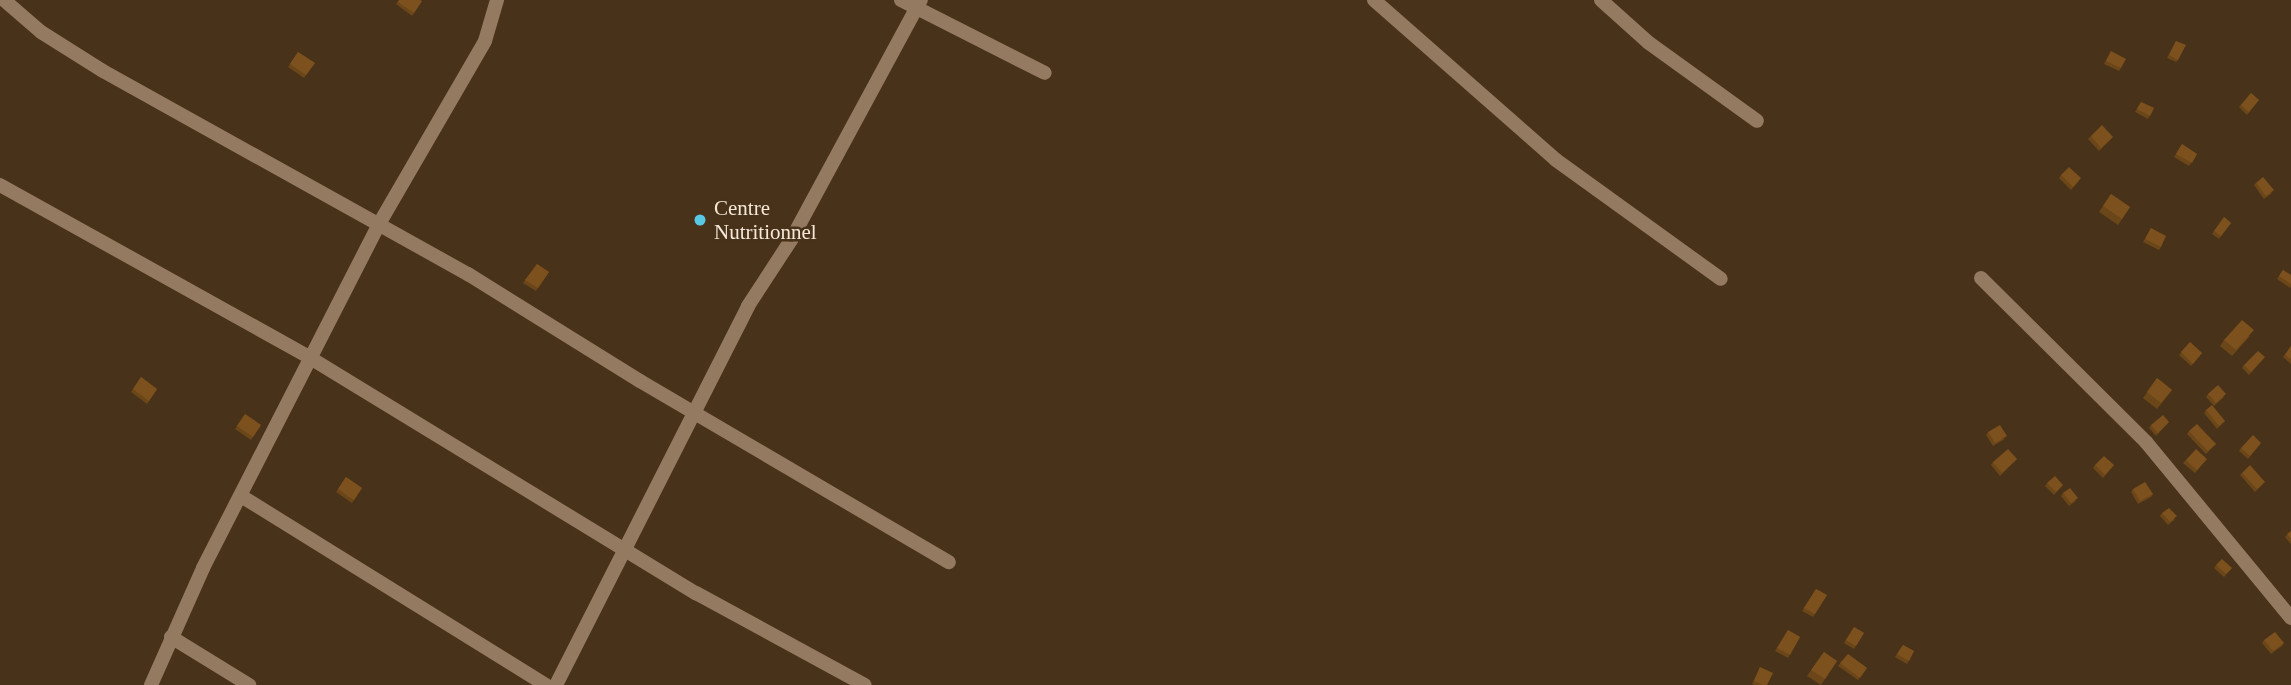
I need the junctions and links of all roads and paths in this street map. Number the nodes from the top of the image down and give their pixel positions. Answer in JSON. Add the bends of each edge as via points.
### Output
{"nodes":[{"id":1,"x":4,"y":0,"type":"edge"},
{"id":2,"x":496,"y":0,"type":"edge"},
{"id":3,"x":901,"y":0,"type":"edge"},
{"id":4,"x":1374,"y":0,"type":"edge"},
{"id":5,"x":1601,"y":0,"type":"edge"},
{"id":6,"x":919,"y":4,"type":"edge"},
{"id":7,"x":1045,"y":73,"type":"dead end"},
{"id":8,"x":1757,"y":121,"type":"dead end"},
{"id":9,"x":0,"y":185,"type":"edge"},
{"id":10,"x":379,"y":224,"type":"junction"},
{"id":11,"x":1981,"y":278,"type":"dead end"},
{"id":12,"x":1721,"y":279,"type":"dead end"},
{"id":13,"x":312,"y":359,"type":"junction"},
{"id":14,"x":695,"y":414,"type":"junction"},
{"id":15,"x":241,"y":496,"type":"junction"},
{"id":16,"x":624,"y":550,"type":"junction"},
{"id":17,"x":949,"y":562,"type":"dead end"},
{"id":18,"x":2291,"y":618,"type":"edge"},
{"id":19,"x":171,"y":637,"type":"junction"},
{"id":20,"x":150,"y":685,"type":"edge"},
{"id":21,"x":249,"y":685,"type":"edge"},
{"id":22,"x":546,"y":685,"type":"edge"},
{"id":23,"x":556,"y":685,"type":"edge"},
{"id":24,"x":865,"y":685,"type":"edge"}],
"edges":[{"from":1,"to":10,"type":"street","via":[[41,32],[103,72]]},
{"from":2,"to":10,"type":"street","via":[[485,41]]},
{"from":3,"to":6,"type":"street"},
{"from":4,"to":12,"type":"street","via":[[1556,160]]},
{"from":5,"to":8,"type":"street","via":[[1649,43]]},
{"from":6,"to":7,"type":"street"},
{"from":6,"to":14,"type":"street","via":[[791,240],[748,306]]},
{"from":9,"to":13,"type":"street"},
{"from":10,"to":13,"type":"street"},
{"from":10,"to":14,"type":"street"},
{"from":11,"to":18,"type":"street","via":[[2146,442]]},
{"from":13,"to":15,"type":"street"},
{"from":13,"to":16,"type":"street"},
{"from":14,"to":16,"type":"street"},
{"from":14,"to":17,"type":"street"},
{"from":15,"to":19,"type":"street"},
{"from":15,"to":22,"type":"street"},
{"from":16,"to":23,"type":"street"},
{"from":16,"to":24,"type":"street"},
{"from":19,"to":20,"type":"street"},
{"from":19,"to":21,"type":"street"}]}
